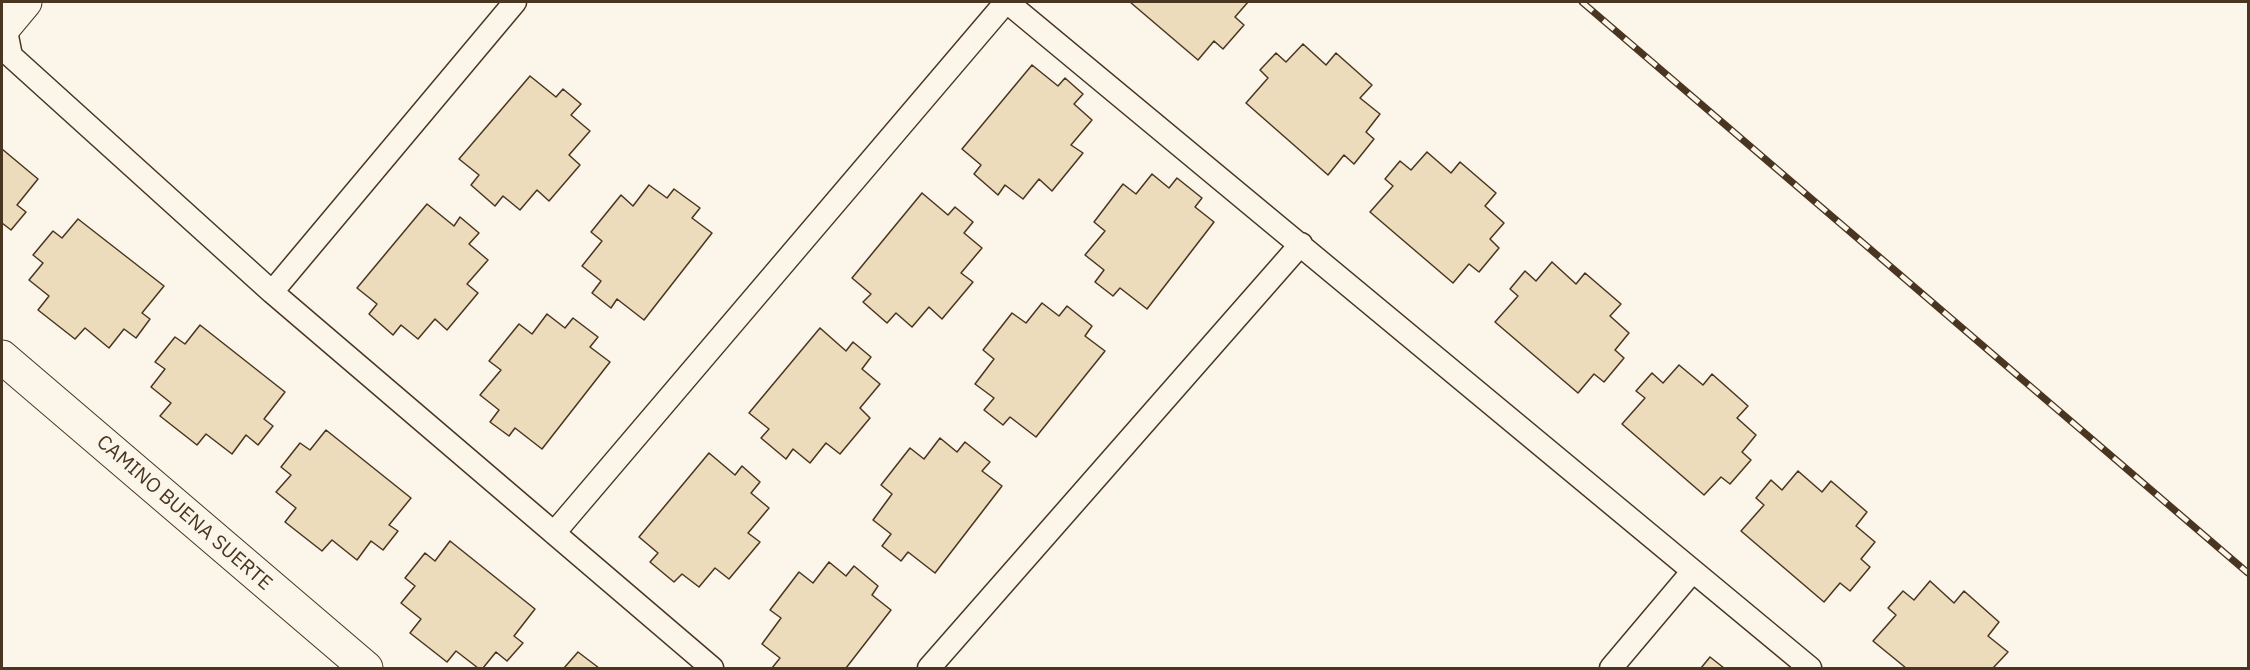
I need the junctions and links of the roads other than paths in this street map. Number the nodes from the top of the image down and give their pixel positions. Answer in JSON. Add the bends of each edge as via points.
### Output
{"nodes":[{"id":1,"x":25,"y":2,"type":"edge"},
{"id":2,"x":515,"y":2,"type":"edge"},
{"id":3,"x":1007,"y":2,"type":"edge"},
{"id":4,"x":5,"y":26,"type":"joint"},
{"id":5,"x":1300,"y":244,"type":"junction"},
{"id":6,"x":272,"y":292,"type":"junction"},
{"id":7,"x":2,"y":357,"type":"edge"},
{"id":8,"x":554,"y":533,"type":"junction"},
{"id":9,"x":1692,"y":572,"type":"junction"},
{"id":10,"x":366,"y":669,"type":"edge"},
{"id":11,"x":712,"y":669,"type":"edge"},
{"id":12,"x":929,"y":669,"type":"edge"},
{"id":13,"x":1611,"y":669,"type":"edge"},
{"id":14,"x":1810,"y":669,"type":"edge"}],
"edges":[{"from":1,"to":4,"type":"street"},
{"from":2,"to":6,"type":"lane"},
{"from":3,"to":5,"type":"lane"},
{"from":3,"to":8,"type":"lane"},
{"from":4,"to":6,"type":"lane","via":[[11,56]]},
{"from":5,"to":9,"type":"lane"},
{"from":5,"to":12,"type":"lane"},
{"from":6,"to":8,"type":"lane"},
{"from":7,"to":10,"type":"street","name":"CAMINO BUENA SUERTE"},
{"from":8,"to":11,"type":"lane"},
{"from":9,"to":13,"type":"lane"},
{"from":9,"to":14,"type":"lane"}]}
